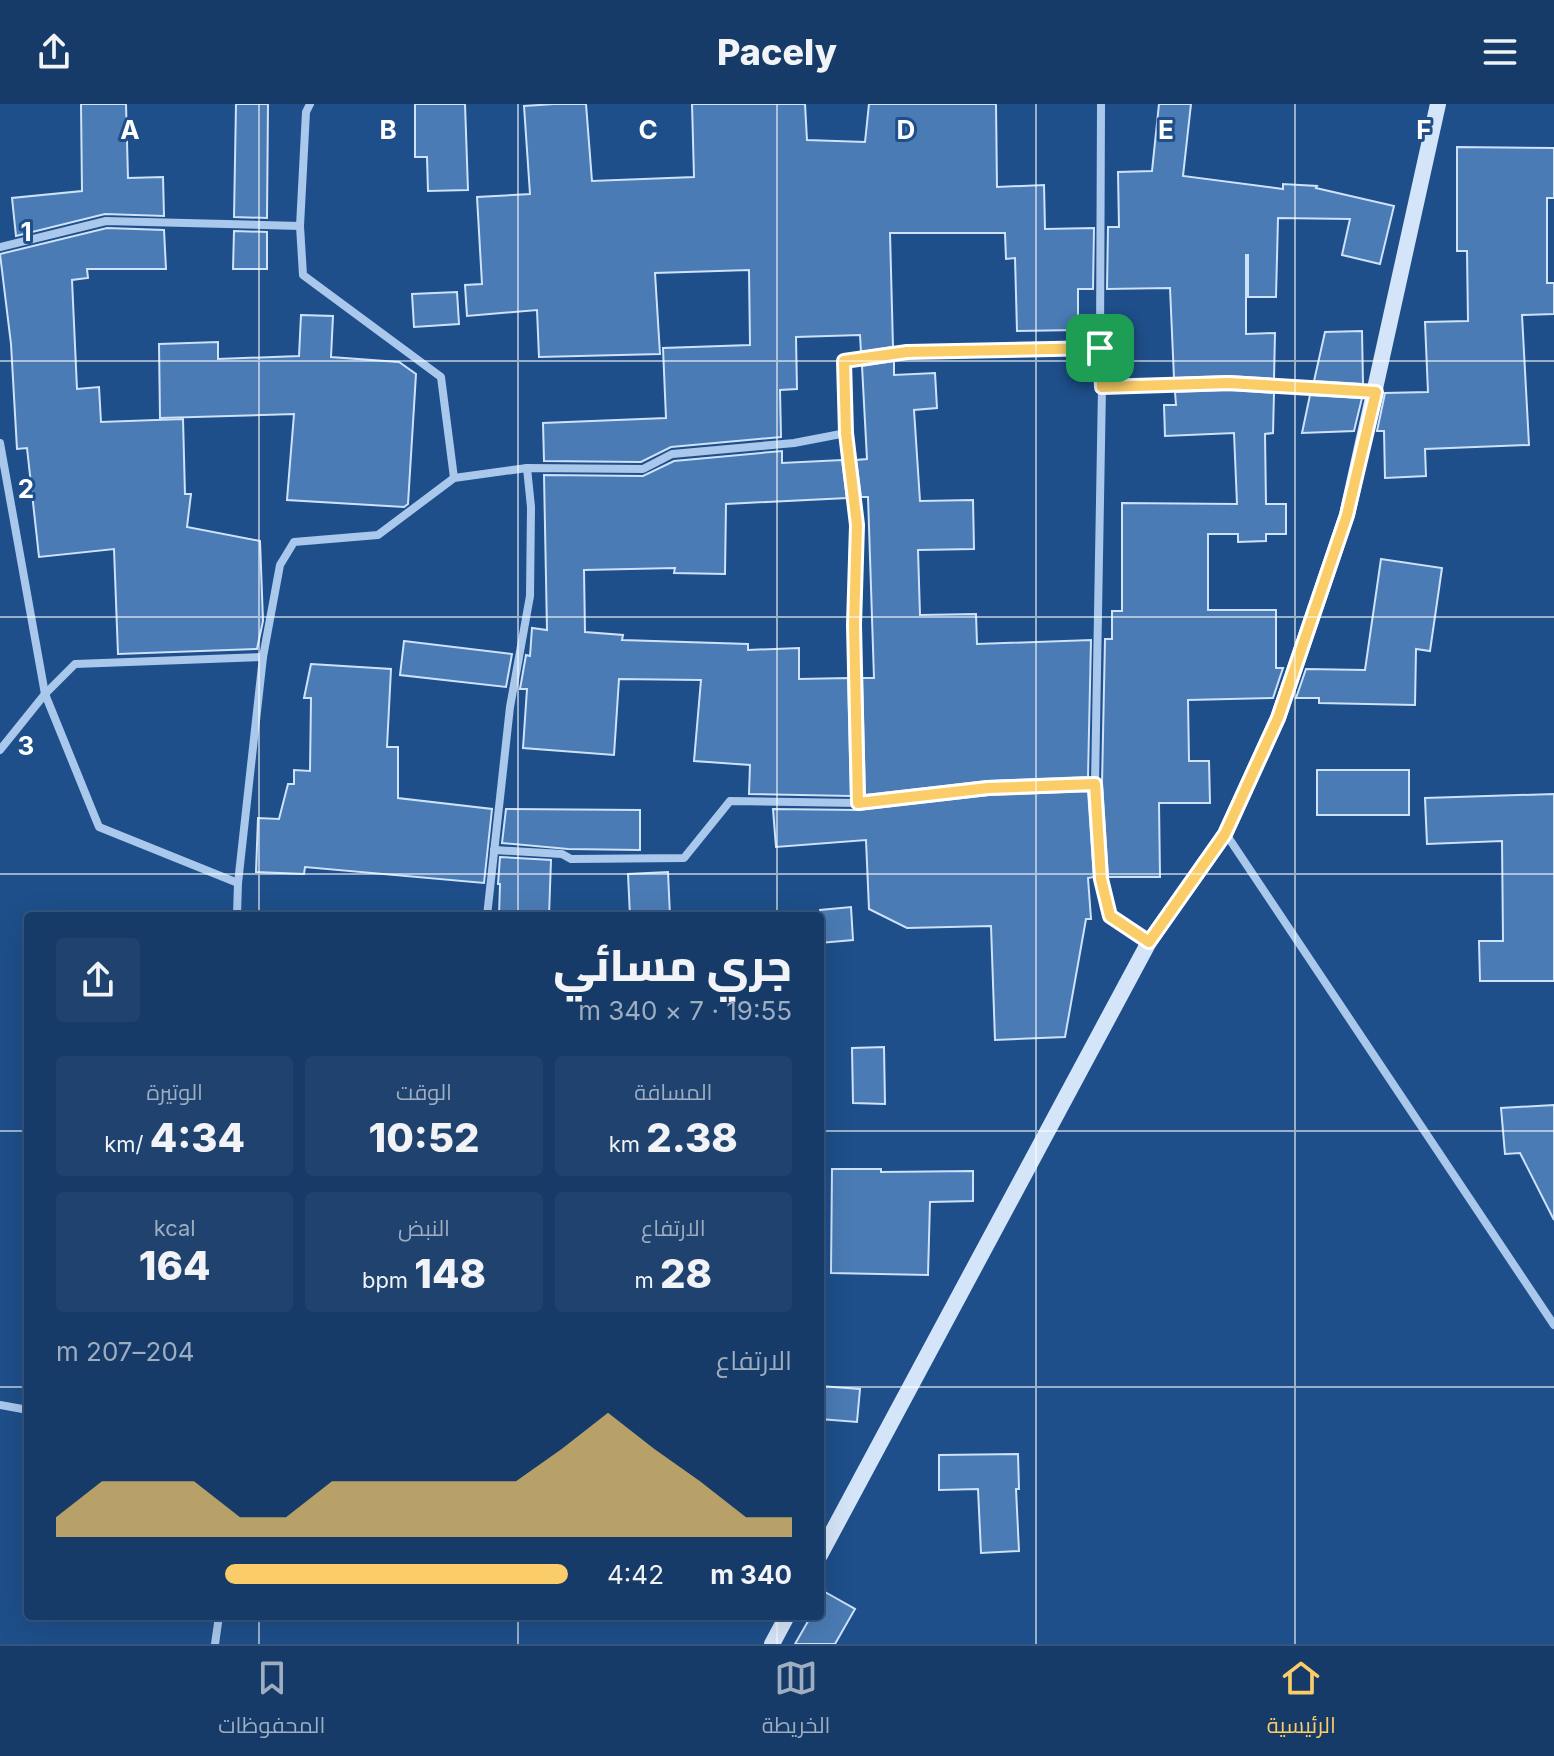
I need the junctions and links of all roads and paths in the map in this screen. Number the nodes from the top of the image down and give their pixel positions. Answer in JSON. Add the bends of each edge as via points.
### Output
{"nodes":[{"id":1,"x":310,"y":104,"type":"edge"},
{"id":2,"x":1101,"y":104,"type":"edge"},
{"id":3,"x":1438,"y":104,"type":"edge"},
{"id":4,"x":300,"y":226,"type":"junction"},
{"id":5,"x":0,"y":247,"type":"edge"},
{"id":6,"x":1100,"y":348,"type":"junction"},
{"id":7,"x":1102,"y":387,"type":"junction"},
{"id":8,"x":1376,"y":392,"type":"junction"},
{"id":9,"x":846,"y":433,"type":"junction"},
{"id":10,"x":0,"y":443,"type":"edge"},
{"id":11,"x":527,"y":468,"type":"junction"},
{"id":12,"x":454,"y":478,"type":"junction"},
{"id":13,"x":263,"y":657,"type":"junction"},
{"id":14,"x":45,"y":694,"type":"junction"},
{"id":15,"x":0,"y":750,"type":"edge"},
{"id":16,"x":1095,"y":784,"type":"junction"},
{"id":17,"x":858,"y":803,"type":"junction"},
{"id":18,"x":1225,"y":834,"type":"junction"},
{"id":19,"x":494,"y":850,"type":"junction"},
{"id":20,"x":238,"y":883,"type":"junction"},
{"id":21,"x":237,"y":912,"type":"edge"},
{"id":22,"x":487,"y":912,"type":"edge"},
{"id":23,"x":1149,"y":942,"type":"junction"},
{"id":24,"x":1554,"y":1325,"type":"edge"},
{"id":25,"x":0,"y":1405,"type":"edge"},
{"id":26,"x":24,"y":1409,"type":"edge"},
{"id":27,"x":824,"y":1548,"type":"edge"},
{"id":28,"x":218,"y":1620,"type":"edge"},
{"id":29,"x":785,"y":1620,"type":"edge"},
{"id":30,"x":215,"y":1644,"type":"edge"},
{"id":31,"x":772,"y":1644,"type":"edge"}],
"edges":[{"from":1,"to":4,"type":"street"},
{"from":2,"to":6,"type":"street"},
{"from":3,"to":8,"type":"street"},
{"from":4,"to":5,"type":"street","via":[[106,221]]},
{"from":4,"to":12,"type":"street","via":[[303,275],[441,377]]},
{"from":6,"to":7,"type":"street"},
{"from":6,"to":9,"type":"street","via":[[907,352],[844,361]]},
{"from":7,"to":8,"type":"street","via":[[1229,383]]},
{"from":7,"to":16,"type":"street"},
{"from":8,"to":18,"type":"street","via":[[1347,515],[1283,703]]},
{"from":9,"to":11,"type":"street","via":[[672,454],[643,469]]},
{"from":9,"to":17,"type":"street","via":[[857,525]]},
{"from":10,"to":14,"type":"street"},
{"from":11,"to":12,"type":"street"},
{"from":11,"to":19,"type":"street","via":[[530,596],[510,707]]},
{"from":12,"to":13,"type":"street","via":[[378,535],[294,542],[280,565]]},
{"from":13,"to":14,"type":"street","via":[[75,664]]},
{"from":13,"to":20,"type":"street"},
{"from":14,"to":15,"type":"street"},
{"from":14,"to":20,"type":"street","via":[[99,827]]},
{"from":16,"to":17,"type":"street","via":[[988,788]]},
{"from":16,"to":23,"type":"street","via":[[1101,879],[1110,916]]},
{"from":17,"to":19,"type":"street","via":[[730,801],[684,858],[571,859]]},
{"from":18,"to":23,"type":"street"},
{"from":18,"to":24,"type":"street"},
{"from":19,"to":22,"type":"street"},
{"from":20,"to":21,"type":"street"},
{"from":23,"to":27,"type":"street"},
{"from":25,"to":26,"type":"street"},
{"from":28,"to":30,"type":"street"},
{"from":29,"to":31,"type":"street"}]}
